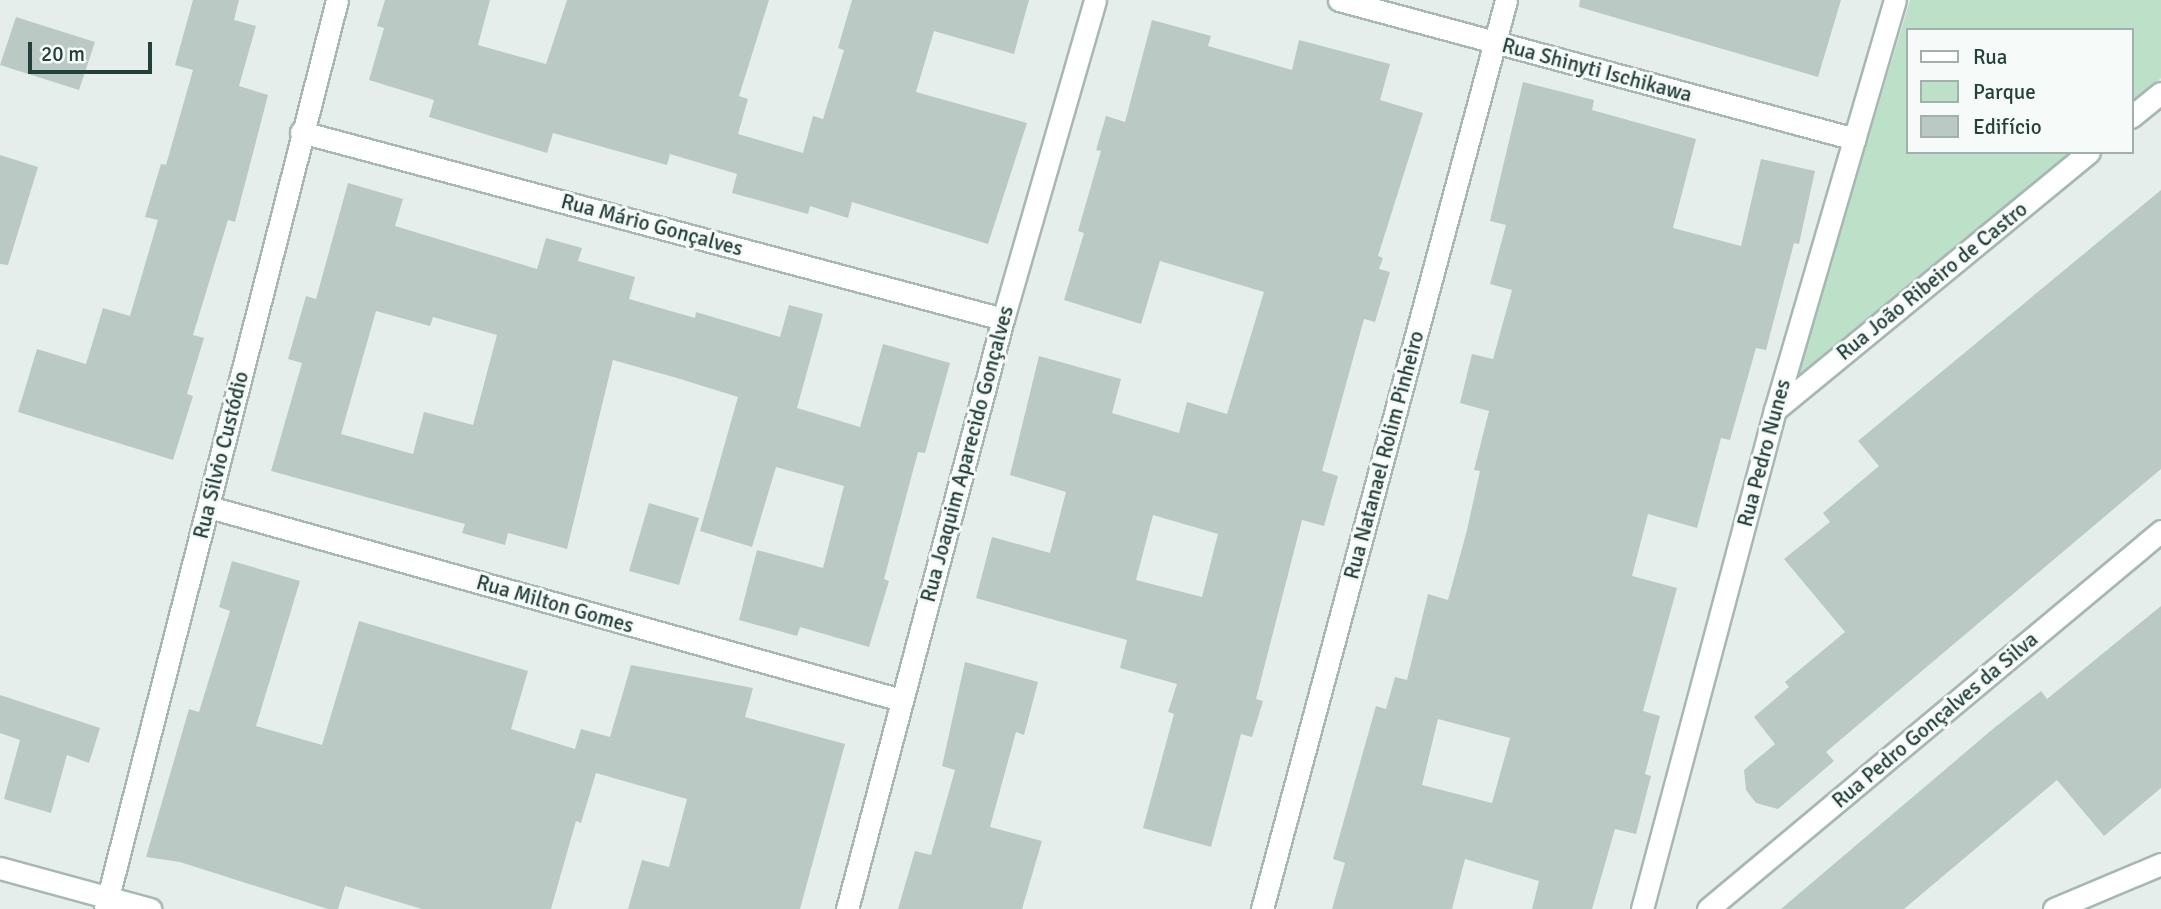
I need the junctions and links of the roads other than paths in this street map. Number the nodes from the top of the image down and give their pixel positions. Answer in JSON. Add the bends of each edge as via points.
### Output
{"nodes":[{"id":1,"x":337,"y":0,"type":"edge"},
{"id":2,"x":1095,"y":0,"type":"edge"},
{"id":3,"x":1339,"y":0,"type":"edge"},
{"id":4,"x":1506,"y":0,"type":"edge"},
{"id":5,"x":1895,"y":0,"type":"edge"},
{"id":6,"x":1495,"y":42,"type":"junction"},
{"id":7,"x":2161,"y":93,"type":"edge"},
{"id":8,"x":2133,"y":115,"type":"edge"},
{"id":9,"x":301,"y":132,"type":"junction"},
{"id":10,"x":1855,"y":139,"type":"junction"},
{"id":11,"x":2087,"y":154,"type":"edge"},
{"id":12,"x":1003,"y":319,"type":"junction"},
{"id":13,"x":1775,"y":410,"type":"junction"},
{"id":14,"x":209,"y":507,"type":"junction"},
{"id":15,"x":2161,"y":531,"type":"edge"},
{"id":16,"x":901,"y":700,"type":"junction"},
{"id":17,"x":2161,"y":864,"type":"edge"},
{"id":18,"x":0,"y":868,"type":"edge"},
{"id":19,"x":106,"y":904,"type":"edge"},
{"id":20,"x":150,"y":909,"type":"edge"},
{"id":21,"x":847,"y":909,"type":"edge"},
{"id":22,"x":1262,"y":909,"type":"edge"},
{"id":23,"x":1642,"y":909,"type":"edge"},
{"id":24,"x":1708,"y":909,"type":"edge"},
{"id":25,"x":2054,"y":909,"type":"edge"}],
"edges":[{"from":1,"to":9,"type":"street","name":"Rua Silvio Custódio"},
{"from":2,"to":12,"type":"street","name":"Rua Joaquim Aparecido Gonçalves"},
{"from":3,"to":6,"type":"street","name":"Rua Shinyti Ischikawa"},
{"from":4,"to":6,"type":"street","name":"Rua Natanael Rolim Pinheiro"},
{"from":5,"to":10,"type":"street","name":"Rua Pedro Nunes"},
{"from":6,"to":10,"type":"street","name":"Rua Shinyti Ischikawa"},
{"from":6,"to":22,"type":"street","name":"Rua Natanael Rolim Pinheiro"},
{"from":7,"to":8,"type":"street"},
{"from":9,"to":12,"type":"street","name":"Rua Mário Gonçalves"},
{"from":9,"to":14,"type":"street","name":"Rua Silvio Custódio"},
{"from":10,"to":13,"type":"street","name":"Rua Pedro Nunes"},
{"from":11,"to":13,"type":"street","name":"Rua João Ribeiro de Castro"},
{"from":12,"to":16,"type":"street","name":"Rua Joaquim Aparecido Gonçalves"},
{"from":13,"to":23,"type":"street","name":"Rua Pedro Nunes"},
{"from":14,"to":16,"type":"street","name":"Rua Milton Gomes"},
{"from":14,"to":19,"type":"street","name":"Rua Silvio Custódio"},
{"from":15,"to":24,"type":"street","name":"Rua Pedro Gonçalves da Silva"},
{"from":16,"to":21,"type":"street","name":"Rua Joaquim Aparecido Gonçalves"},
{"from":17,"to":25,"type":"street"},
{"from":18,"to":19,"type":"street"},
{"from":19,"to":20,"type":"street"}]}
